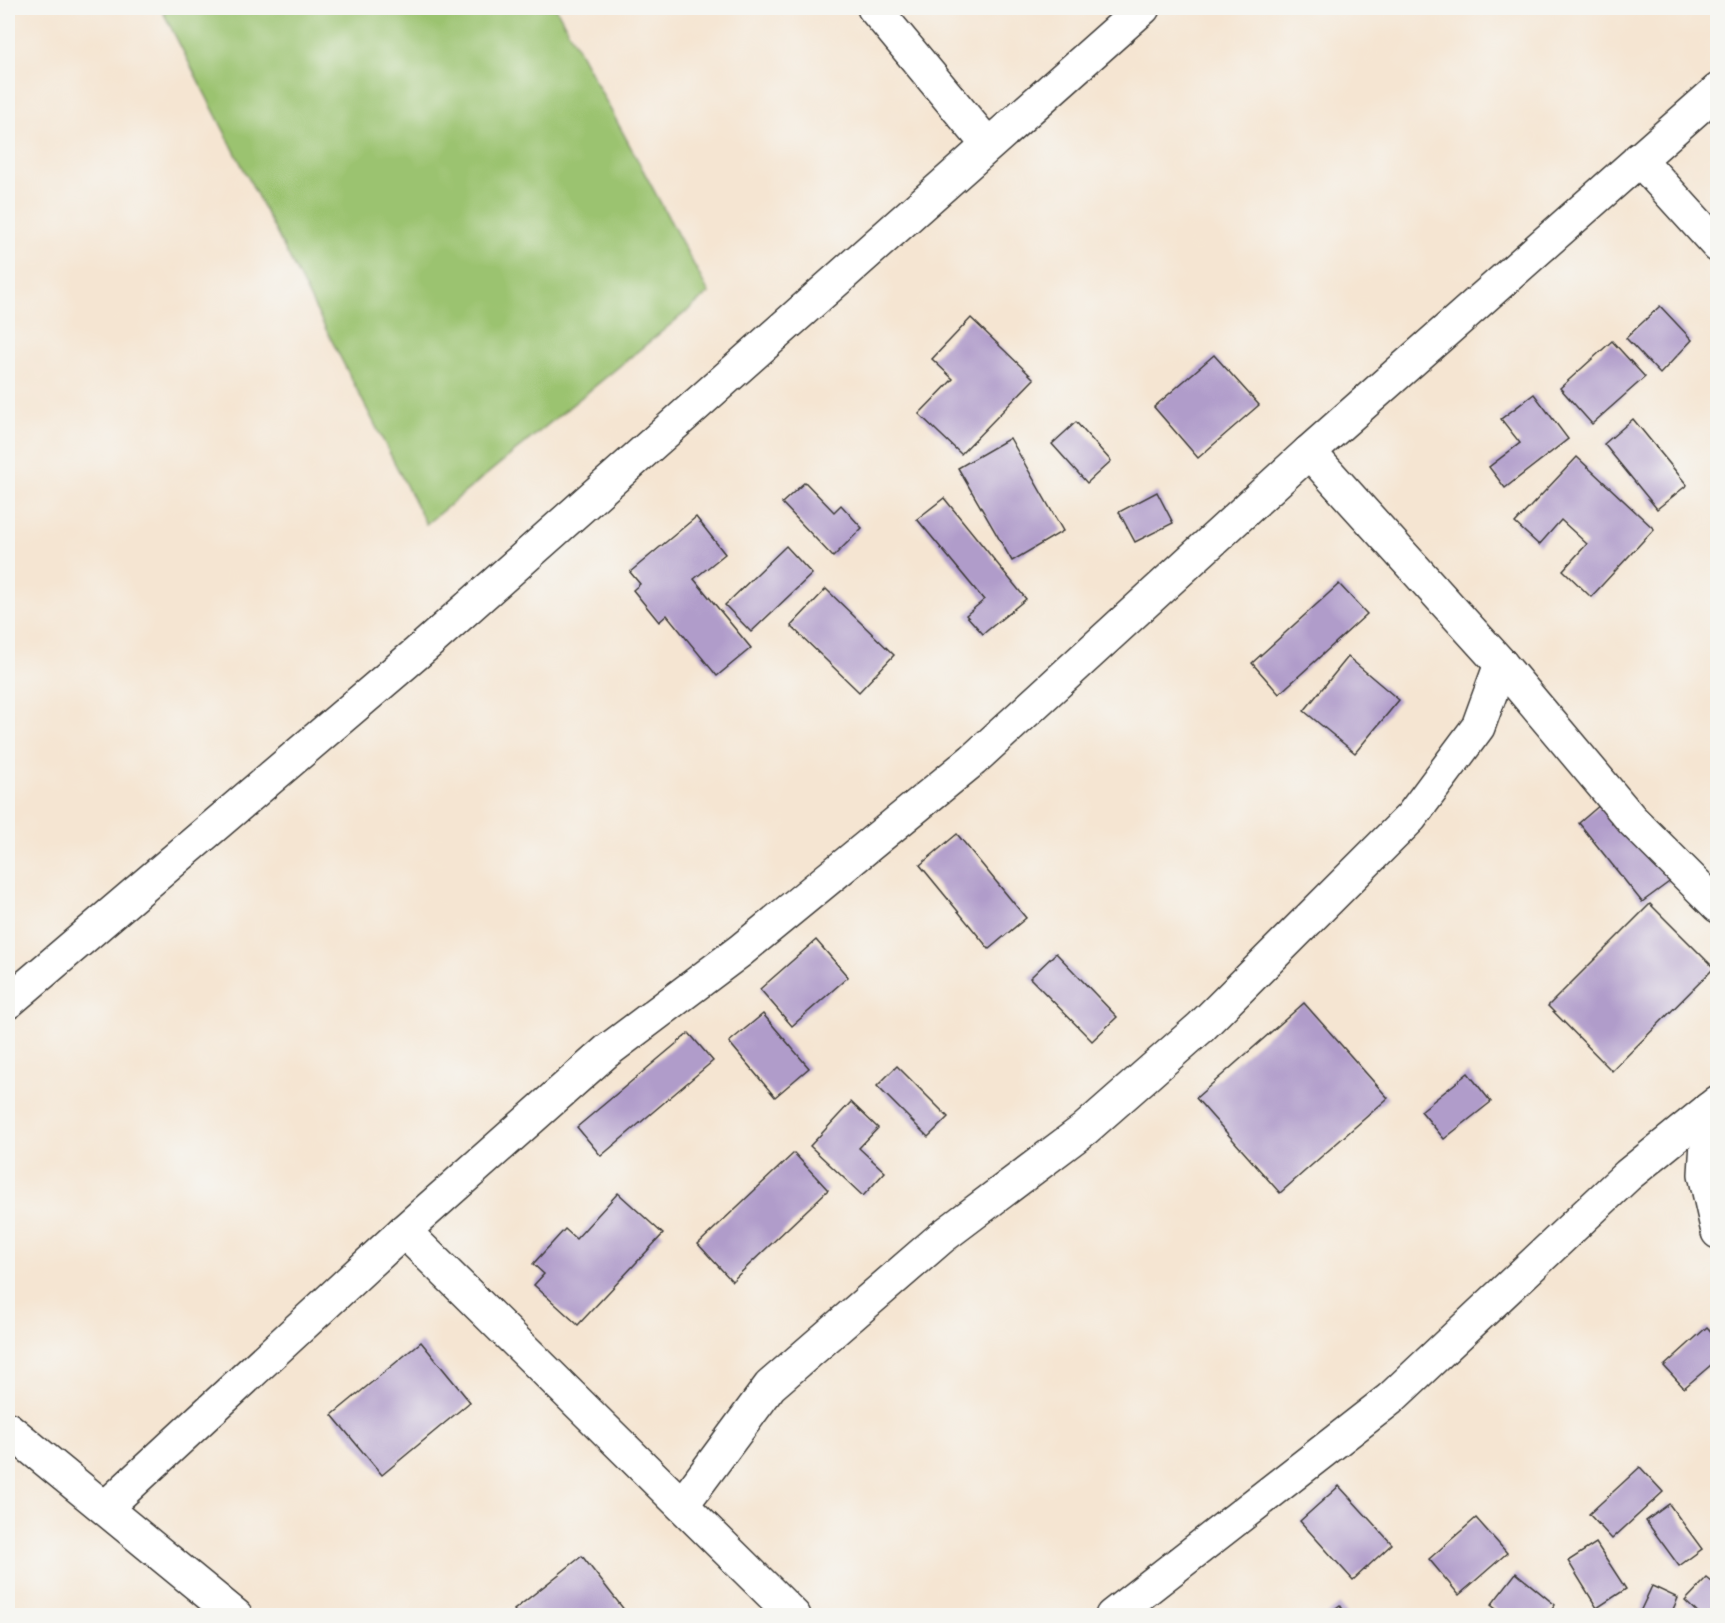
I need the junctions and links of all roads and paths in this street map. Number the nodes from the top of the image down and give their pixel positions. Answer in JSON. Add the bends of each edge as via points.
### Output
{"nodes":[{"id":1,"x":874,"y":8,"type":"edge"},
{"id":2,"x":1143,"y":8,"type":"edge"},
{"id":3,"x":1718,"y":90,"type":"edge"},
{"id":4,"x":988,"y":145,"type":"junction"},
{"id":5,"x":1639,"y":159,"type":"junction"},
{"id":6,"x":1718,"y":246,"type":"edge"},
{"id":7,"x":1309,"y":452,"type":"junction"},
{"id":8,"x":1501,"y":664,"type":"junction"},
{"id":9,"x":1718,"y":906,"type":"edge"},
{"id":10,"x":8,"y":1002,"type":"edge"},
{"id":11,"x":1713,"y":1105,"type":"edge"},
{"id":12,"x":404,"y":1231,"type":"junction"},
{"id":13,"x":1718,"y":1232,"type":"edge"},
{"id":14,"x":8,"y":1429,"type":"edge"},
{"id":15,"x":682,"y":1505,"type":"junction"},
{"id":16,"x":105,"y":1508,"type":"junction"},
{"id":17,"x":236,"y":1616,"type":"edge"},
{"id":18,"x":794,"y":1616,"type":"edge"},
{"id":19,"x":1112,"y":1616,"type":"edge"}],
"edges":[{"from":1,"to":4,"type":"street"},
{"from":2,"to":4,"type":"street"},
{"from":3,"to":5,"type":"street"},
{"from":4,"to":10,"type":"street","via":[[426,645]]},
{"from":5,"to":6,"type":"street"},
{"from":5,"to":7,"type":"street"},
{"from":7,"to":8,"type":"street"},
{"from":7,"to":12,"type":"street","via":[[973,760],[740,951],[607,1051]]},
{"from":8,"to":9,"type":"street","via":[[1632,820]]},
{"from":8,"to":15,"type":"street","via":[[1478,727],[1411,817],[1201,1028],[1085,1129],[942,1236],[770,1386]]},
{"from":11,"to":13,"type":"street","via":[[1705,1174]]},
{"from":11,"to":19,"type":"street","via":[[1628,1175],[1390,1399]]},
{"from":12,"to":15,"type":"street"},
{"from":12,"to":16,"type":"street"},
{"from":14,"to":16,"type":"street"},
{"from":15,"to":18,"type":"street"},
{"from":16,"to":17,"type":"street"}]}
